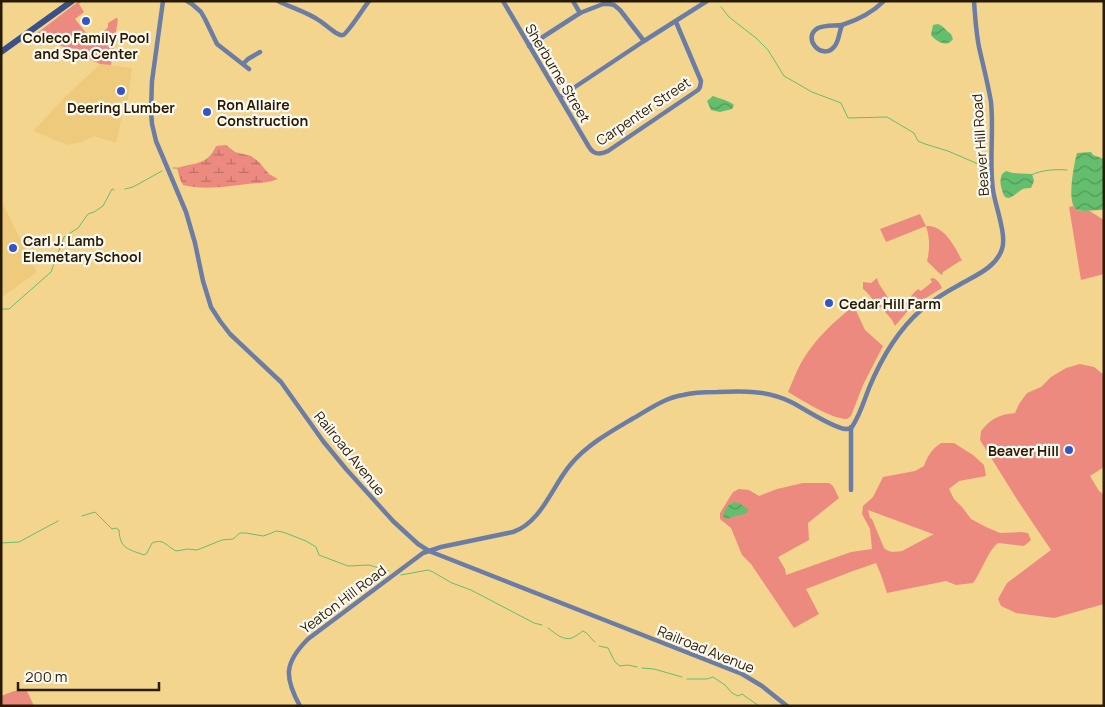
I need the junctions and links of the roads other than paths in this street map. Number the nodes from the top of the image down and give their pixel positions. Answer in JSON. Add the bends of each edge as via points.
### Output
{"nodes":[{"id":1,"x":72,"y":1,"type":"edge"},
{"id":2,"x":163,"y":1,"type":"edge"},
{"id":3,"x":187,"y":1,"type":"edge"},
{"id":4,"x":278,"y":1,"type":"edge"},
{"id":5,"x":369,"y":1,"type":"edge"},
{"id":6,"x":503,"y":1,"type":"edge"},
{"id":7,"x":573,"y":1,"type":"edge"},
{"id":8,"x":884,"y":1,"type":"edge"},
{"id":9,"x":974,"y":1,"type":"edge"},
{"id":10,"x":705,"y":2,"type":"edge"},
{"id":11,"x":580,"y":14,"type":"junction"},
{"id":12,"x":676,"y":22,"type":"junction"},
{"id":13,"x":842,"y":25,"type":"junction"},
{"id":14,"x":644,"y":41,"type":"junction"},
{"id":15,"x":529,"y":46,"type":"junction"},
{"id":16,"x":1,"y":52,"type":"edge"},
{"id":17,"x":260,"y":52,"type":"dead end"},
{"id":18,"x":243,"y":64,"type":"junction"},
{"id":19,"x":249,"y":69,"type":"dead end"},
{"id":20,"x":560,"y":97,"type":"junction"},
{"id":21,"x":596,"y":154,"type":"joint"},
{"id":22,"x":851,"y":427,"type":"junction"},
{"id":23,"x":851,"y":490,"type":"dead end"},
{"id":24,"x":428,"y":551,"type":"junction"},
{"id":25,"x":300,"y":706,"type":"edge"},
{"id":26,"x":787,"y":706,"type":"edge"}],
"edges":[{"from":1,"to":16,"type":"main road"},
{"from":2,"to":24,"type":"street","name":"Railroad Avenue","via":[[152,81],[152,124],[186,212],[211,307],[230,334],[281,382],[346,469],[393,521]]},
{"from":3,"to":18,"type":"street","via":[[205,19],[217,44]]},
{"from":4,"to":5,"type":"street","via":[[309,14],[338,35],[349,29]]},
{"from":6,"to":15,"type":"street","name":"Sherburne Street"},
{"from":7,"to":11,"type":"street"},
{"from":8,"to":13,"type":"street","via":[[863,17]]},
{"from":9,"to":22,"type":"street","name":"Beaver Hill Road","via":[[990,100],[991,176],[1003,247],[992,265],[925,306],[910,320],[886,354]]},
{"from":10,"to":12,"type":"street"},
{"from":11,"to":14,"type":"street","via":[[603,4],[614,6]]},
{"from":11,"to":15,"type":"street"},
{"from":12,"to":14,"type":"street"},
{"from":12,"to":21,"type":"street","name":"Carpenter Street","via":[[699,77],[701,84],[698,90],[608,151]]},
{"from":13,"to":13,"type":"street","via":[[816,29],[812,40],[815,48],[824,52],[832,49]]},
{"from":14,"to":20,"type":"street"},
{"from":15,"to":20,"type":"street","name":"Sherburne Street"},
{"from":17,"to":18,"type":"street"},
{"from":18,"to":19,"type":"street"},
{"from":20,"to":21,"type":"street","name":"Sherburne Street"},
{"from":22,"to":23,"type":"street"},
{"from":22,"to":24,"type":"street","via":[[846,429],[785,399],[760,392],[708,392],[677,396],[645,411],[586,449],[571,463],[536,516],[524,528]]},
{"from":24,"to":25,"type":"street","name":"Yeaton Hill Road","via":[[320,629],[298,650],[290,663],[288,677]]},
{"from":24,"to":26,"type":"street","name":"Railroad Avenue","via":[[742,674]]}]}
